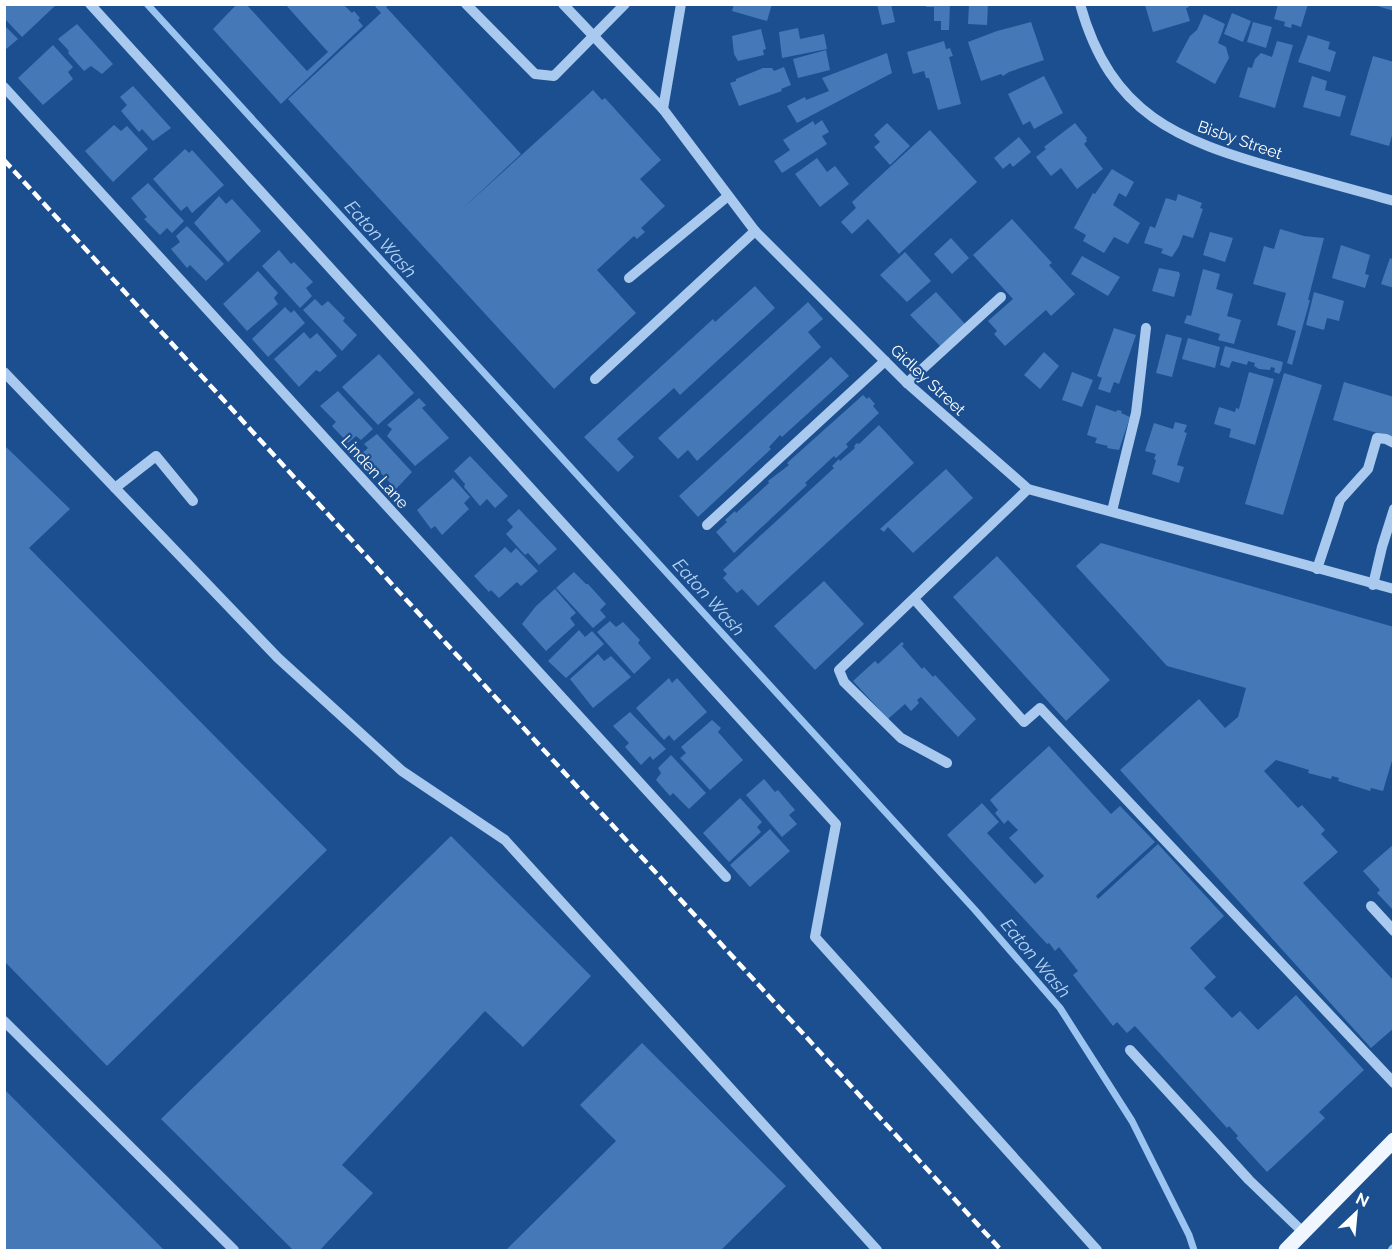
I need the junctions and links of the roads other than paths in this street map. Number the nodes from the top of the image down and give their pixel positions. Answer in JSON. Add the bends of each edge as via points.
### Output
{"nodes":[{"id":1,"x":90,"y":4,"type":"edge"},
{"id":2,"x":466,"y":4,"type":"edge"},
{"id":3,"x":563,"y":4,"type":"edge"},
{"id":4,"x":625,"y":4,"type":"edge"},
{"id":5,"x":681,"y":4,"type":"edge"},
{"id":6,"x":1080,"y":4,"type":"edge"},
{"id":7,"x":594,"y":37,"type":"junction"},
{"id":8,"x":4,"y":87,"type":"edge"},
{"id":9,"x":663,"y":109,"type":"junction"},
{"id":10,"x":728,"y":196,"type":"junction"},
{"id":11,"x":1394,"y":201,"type":"edge"},
{"id":12,"x":755,"y":231,"type":"junction"},
{"id":13,"x":629,"y":278,"type":"dead end"},
{"id":14,"x":1001,"y":297,"type":"dead end"},
{"id":15,"x":1146,"y":328,"type":"dead end"},
{"id":16,"x":885,"y":361,"type":"junction"},
{"id":17,"x":4,"y":372,"type":"edge"},
{"id":18,"x":595,"y":380,"type":"dead end"},
{"id":19,"x":906,"y":383,"type":"junction"},
{"id":20,"x":1394,"y":443,"type":"edge"},
{"id":21,"x":115,"y":488,"type":"junction"},
{"id":22,"x":1028,"y":489,"type":"junction"},
{"id":23,"x":193,"y":501,"type":"dead end"},
{"id":24,"x":1394,"y":509,"type":"edge"},
{"id":25,"x":1112,"y":511,"type":"junction"},
{"id":26,"x":707,"y":525,"type":"dead end"},
{"id":27,"x":1317,"y":569,"type":"junction"},
{"id":28,"x":1373,"y":585,"type":"junction"},
{"id":29,"x":1394,"y":589,"type":"edge"},
{"id":30,"x":914,"y":599,"type":"junction"},
{"id":31,"x":947,"y":763,"type":"dead end"},
{"id":32,"x":726,"y":877,"type":"dead end"},
{"id":33,"x":1371,"y":906,"type":"dead end"},
{"id":34,"x":1394,"y":931,"type":"edge"},
{"id":35,"x":4,"y":1020,"type":"edge"},
{"id":36,"x":1130,"y":1050,"type":"dead end"},
{"id":37,"x":1394,"y":1083,"type":"edge"},
{"id":38,"x":1394,"y":1140,"type":"edge"},
{"id":39,"x":1303,"y":1232,"type":"junction"},
{"id":40,"x":234,"y":1251,"type":"edge"},
{"id":41,"x":877,"y":1251,"type":"edge"},
{"id":42,"x":1097,"y":1251,"type":"edge"},
{"id":43,"x":1286,"y":1251,"type":"edge"}],
"edges":[{"from":1,"to":42,"type":"street","via":[[836,824],[814,937]]},
{"from":2,"to":7,"type":"street","via":[[535,74],[554,76]]},
{"from":3,"to":7,"type":"street","name":"Gidley Street"},
{"from":4,"to":7,"type":"street"},
{"from":5,"to":9,"type":"street"},
{"from":6,"to":11,"type":"street","name":"Bisby Street","via":[[1101,62],[1120,88],[1170,130],[1205,147]]},
{"from":7,"to":9,"type":"street","name":"Gidley Street"},
{"from":8,"to":32,"type":"street","name":"Linden Lane"},
{"from":9,"to":10,"type":"street","name":"Gidley Street"},
{"from":10,"to":12,"type":"street","name":"Gidley Street"},
{"from":10,"to":13,"type":"street"},
{"from":12,"to":16,"type":"street","name":"Gidley Street"},
{"from":12,"to":18,"type":"street"},
{"from":14,"to":19,"type":"street"},
{"from":15,"to":25,"type":"street","via":[[1136,413]]},
{"from":16,"to":19,"type":"street","name":"Gidley Street"},
{"from":16,"to":26,"type":"street"},
{"from":17,"to":21,"type":"street"},
{"from":19,"to":22,"type":"street","name":"Gidley Street"},
{"from":20,"to":27,"type":"street","via":[[1377,438],[1368,469],[1340,500]]},
{"from":21,"to":23,"type":"street","via":[[156,456]]},
{"from":21,"to":41,"type":"street","via":[[279,658],[402,771],[505,840]]},
{"from":22,"to":25,"type":"street","name":"Gidley Street"},
{"from":22,"to":30,"type":"street"},
{"from":24,"to":28,"type":"street"},
{"from":25,"to":27,"type":"street","name":"Gidley Street"},
{"from":27,"to":28,"type":"street","name":"Gidley Street"},
{"from":28,"to":29,"type":"street","name":"Gidley Street"},
{"from":30,"to":31,"type":"street","via":[[843,664],[840,675],[901,738]]},
{"from":30,"to":37,"type":"street","via":[[1024,722],[1040,708]]},
{"from":33,"to":34,"type":"street"},
{"from":35,"to":40,"type":"street"},
{"from":36,"to":39,"type":"street","via":[[1249,1180]]},
{"from":38,"to":39,"type":"main road"},
{"from":39,"to":43,"type":"main road"}]}
